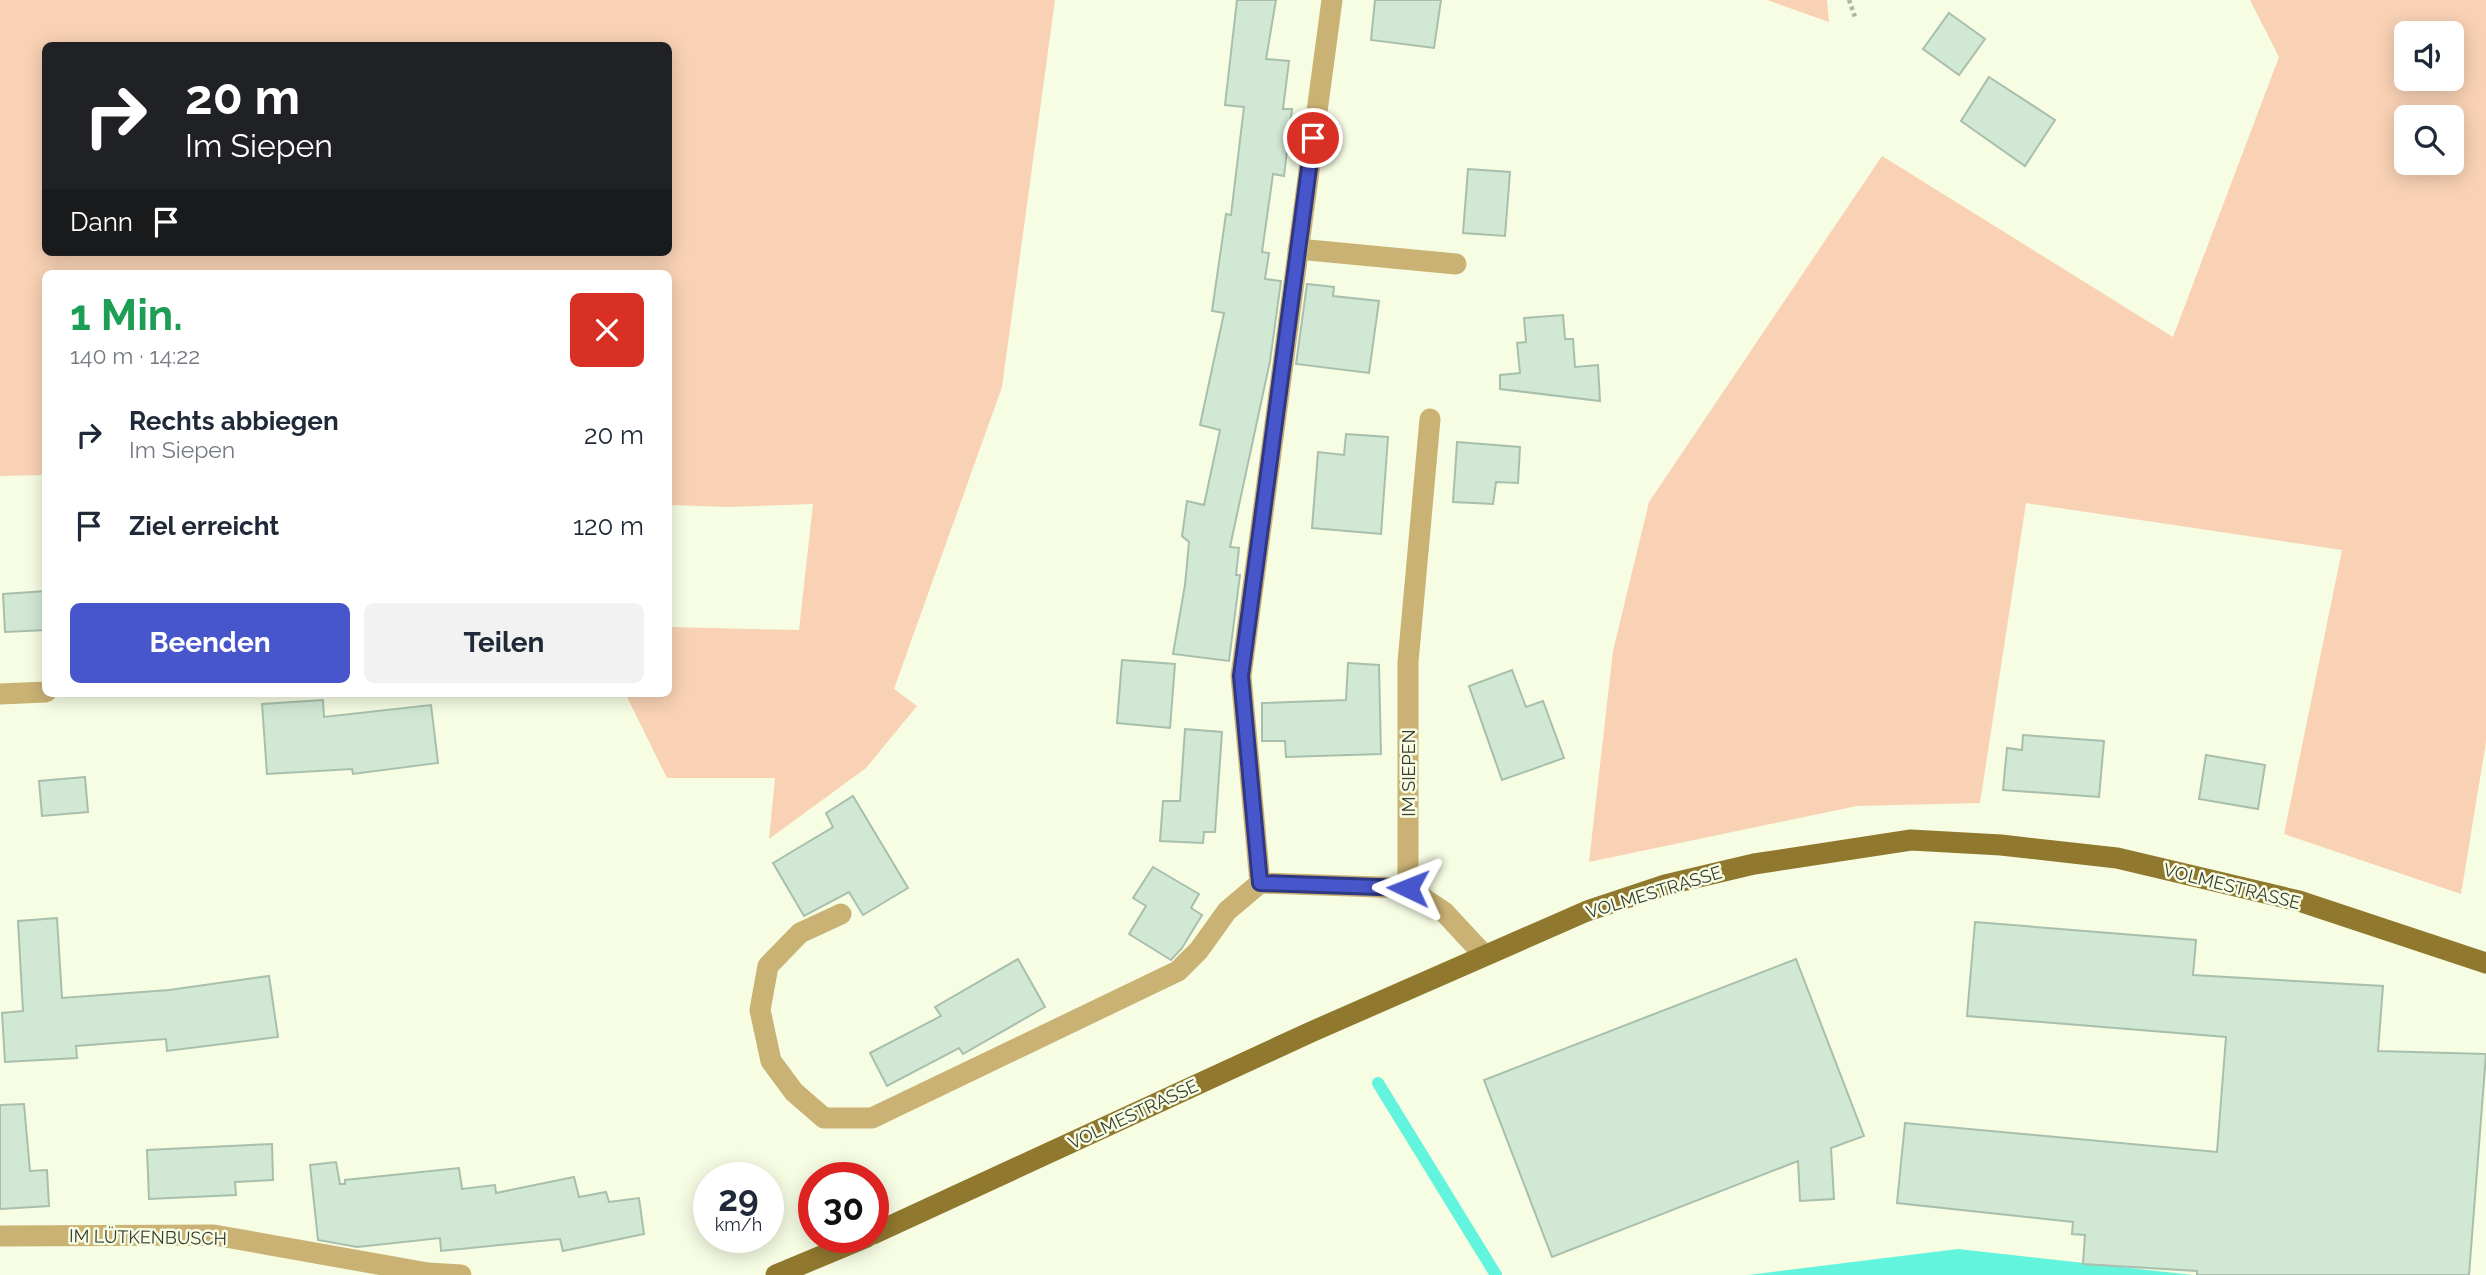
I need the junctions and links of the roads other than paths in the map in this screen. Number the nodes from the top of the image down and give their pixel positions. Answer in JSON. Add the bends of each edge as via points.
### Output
{"nodes":[{"id":1,"x":1332,"y":0,"type":"edge"},
{"id":2,"x":1297,"y":249,"type":"junction"},
{"id":3,"x":1456,"y":264,"type":"dead end"},
{"id":4,"x":1430,"y":419,"type":"dead end"},
{"id":5,"x":42,"y":692,"type":"edge"},
{"id":6,"x":0,"y":694,"type":"edge"},
{"id":7,"x":1260,"y":883,"type":"junction"},
{"id":8,"x":1408,"y":888,"type":"junction"},
{"id":9,"x":841,"y":915,"type":"dead end"},
{"id":10,"x":1484,"y":955,"type":"junction"},
{"id":11,"x":2486,"y":963,"type":"edge"},
{"id":12,"x":889,"y":1227,"type":"edge"},
{"id":13,"x":0,"y":1236,"type":"edge"},
{"id":14,"x":829,"y":1253,"type":"edge"},
{"id":15,"x":461,"y":1275,"type":"edge"},
{"id":16,"x":776,"y":1275,"type":"edge"}],
"edges":[{"from":1,"to":2,"type":"street"},
{"from":2,"to":3,"type":"street"},
{"from":2,"to":7,"type":"street","via":[[1241,676]]},
{"from":4,"to":8,"type":"street","name":"IM SIEPEN","via":[[1408,662]]},
{"from":5,"to":6,"type":"street"},
{"from":7,"to":8,"type":"street"},
{"from":7,"to":9,"type":"street","via":[[1227,911],[1178,971],[872,1118],[824,1118],[794,1092],[771,1061],[760,1010],[768,966],[800,933]]},
{"from":8,"to":10,"type":"street","via":[[1444,912]]},
{"from":10,"to":11,"type":"main road","name":"VOLMESTRASSE","via":[[1587,911],[1665,885],[1754,864],[1911,840],[2117,858],[2299,901]]},
{"from":10,"to":12,"type":"main road","name":"VOLMESTRASSE"},
{"from":13,"to":15,"type":"street","name":"IM LÜTKENBUSCH","via":[[214,1235]]},
{"from":14,"to":16,"type":"main road"}]}
